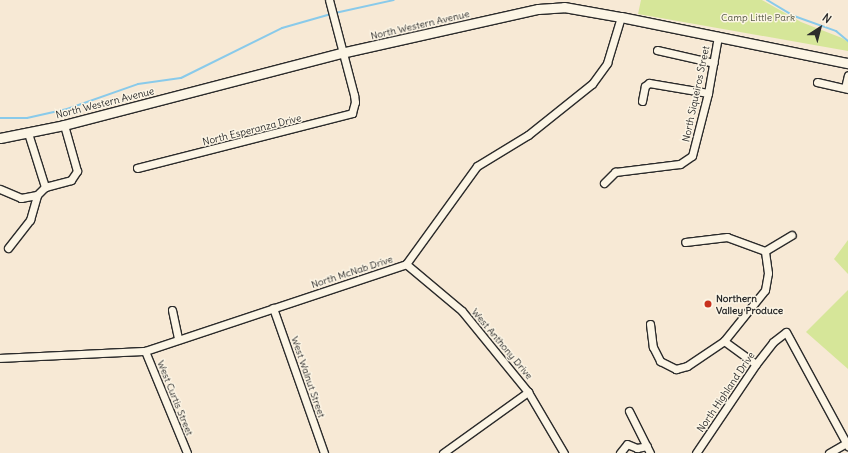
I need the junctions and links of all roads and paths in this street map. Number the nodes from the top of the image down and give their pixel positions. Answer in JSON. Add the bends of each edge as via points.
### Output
{"nodes":[{"id":1,"x":329,"y":0,"type":"edge"},
{"id":2,"x":563,"y":4,"type":"edge"},
{"id":3,"x":621,"y":17,"type":"junction"},
{"id":4,"x":718,"y":36,"type":"junction"},
{"id":5,"x":656,"y":50,"type":"dead end"},
{"id":6,"x":341,"y":53,"type":"junction"},
{"id":7,"x":714,"y":63,"type":"junction"},
{"id":8,"x":848,"y":63,"type":"edge"},
{"id":9,"x":848,"y":75,"type":"edge"},
{"id":10,"x":817,"y":82,"type":"dead end"},
{"id":11,"x":846,"y":89,"type":"edge"},
{"id":12,"x":708,"y":93,"type":"junction"},
{"id":13,"x":642,"y":101,"type":"dead end"},
{"id":14,"x":64,"y":125,"type":"junction"},
{"id":15,"x":28,"y":133,"type":"junction"},
{"id":16,"x":0,"y":138,"type":"edge"},
{"id":17,"x":136,"y":168,"type":"dead end"},
{"id":18,"x":604,"y":183,"type":"dead end"},
{"id":19,"x":45,"y":187,"type":"junction"},
{"id":20,"x":0,"y":189,"type":"edge"},
{"id":21,"x":37,"y":195,"type":"junction"},
{"id":22,"x":792,"y":235,"type":"dead end"},
{"id":23,"x":685,"y":242,"type":"dead end"},
{"id":24,"x":8,"y":248,"type":"dead end"},
{"id":25,"x":765,"y":251,"type":"junction"},
{"id":26,"x":406,"y":264,"type":"junction"},
{"id":27,"x":273,"y":308,"type":"junction"},
{"id":28,"x":172,"y":310,"type":"dead end"},
{"id":29,"x":650,"y":324,"type":"dead end"},
{"id":30,"x":178,"y":339,"type":"junction"},
{"id":31,"x":724,"y":341,"type":"junction"},
{"id":32,"x":145,"y":351,"type":"junction"},
{"id":33,"x":0,"y":358,"type":"edge"},
{"id":34,"x":756,"y":364,"type":"junction"},
{"id":35,"x":528,"y":392,"type":"junction"},
{"id":36,"x":629,"y":411,"type":"dead end"},
{"id":37,"x":847,"y":445,"type":"edge"},
{"id":38,"x":635,"y":450,"type":"edge"},
{"id":39,"x":649,"y":450,"type":"edge"},
{"id":40,"x":187,"y":453,"type":"edge"},
{"id":41,"x":324,"y":453,"type":"edge"},
{"id":42,"x":443,"y":453,"type":"edge"},
{"id":43,"x":564,"y":453,"type":"edge"},
{"id":44,"x":620,"y":453,"type":"edge"},
{"id":45,"x":696,"y":453,"type":"edge"},
{"id":46,"x":828,"y":453,"type":"edge"}],
"edges":[{"from":1,"to":6,"type":"street"},
{"from":2,"to":3,"type":"street","name":"North Western Avenue"},
{"from":2,"to":6,"type":"street","name":"North Western Avenue"},
{"from":3,"to":4,"type":"street","name":"North Western Avenue"},
{"from":3,"to":26,"type":"street","name":"North McNab Drive","via":[[607,63],[592,84],[528,135],[478,166]]},
{"from":4,"to":7,"type":"street","name":"North Siqueiros Street"},
{"from":4,"to":8,"type":"street","name":"North Western Avenue"},
{"from":5,"to":7,"type":"street"},
{"from":6,"to":14,"type":"street","name":"North Western Avenue"},
{"from":6,"to":17,"type":"street","name":"North Esperanza Drive","via":[[354,95],[354,109],[345,117]]},
{"from":7,"to":12,"type":"street","name":"North Siqueiros Street"},
{"from":9,"to":11,"type":"street"},
{"from":10,"to":11,"type":"street"},
{"from":12,"to":13,"type":"street","via":[[650,83],[645,85]]},
{"from":12,"to":18,"type":"street","name":"North Siqueiros Street","via":[[696,149],[688,160],[680,164],[615,172]]},
{"from":14,"to":15,"type":"street","name":"North Western Avenue"},
{"from":14,"to":19,"type":"street","via":[[77,171],[71,180]]},
{"from":15,"to":16,"type":"street","name":"North Western Avenue"},
{"from":15,"to":19,"type":"street"},
{"from":19,"to":21,"type":"street"},
{"from":20,"to":21,"type":"street","via":[[15,197]]},
{"from":21,"to":24,"type":"street","via":[[30,220]]},
{"from":22,"to":25,"type":"street"},
{"from":23,"to":25,"type":"street","via":[[727,237]]},
{"from":25,"to":31,"type":"street","via":[[768,273],[765,290]]},
{"from":26,"to":27,"type":"street","name":"North McNab Drive"},
{"from":26,"to":35,"type":"street","name":"West Anthony Drive","via":[[462,311]]},
{"from":27,"to":30,"type":"street","name":"North McNab Drive"},
{"from":27,"to":41,"type":"street","name":"West Walnut Street"},
{"from":28,"to":30,"type":"street"},
{"from":29,"to":31,"type":"street","via":[[660,361],[676,369],[696,362]]},
{"from":30,"to":32,"type":"street","name":"North McNab Drive"},
{"from":31,"to":34,"type":"street"},
{"from":32,"to":33,"type":"street","name":"North McNab Drive"},
{"from":32,"to":40,"type":"street","name":"West Curtis Street"},
{"from":34,"to":37,"type":"street","name":"North Highland Drive","via":[[773,342],[784,333],[789,333]]},
{"from":34,"to":45,"type":"street","name":"North Highland Drive"},
{"from":35,"to":42,"type":"street"},
{"from":35,"to":43,"type":"street","name":"West Anthony Drive"},
{"from":36,"to":39,"type":"street"},
{"from":37,"to":46,"type":"street"},
{"from":38,"to":39,"type":"street"},
{"from":38,"to":44,"type":"street","via":[[627,444]]}]}
